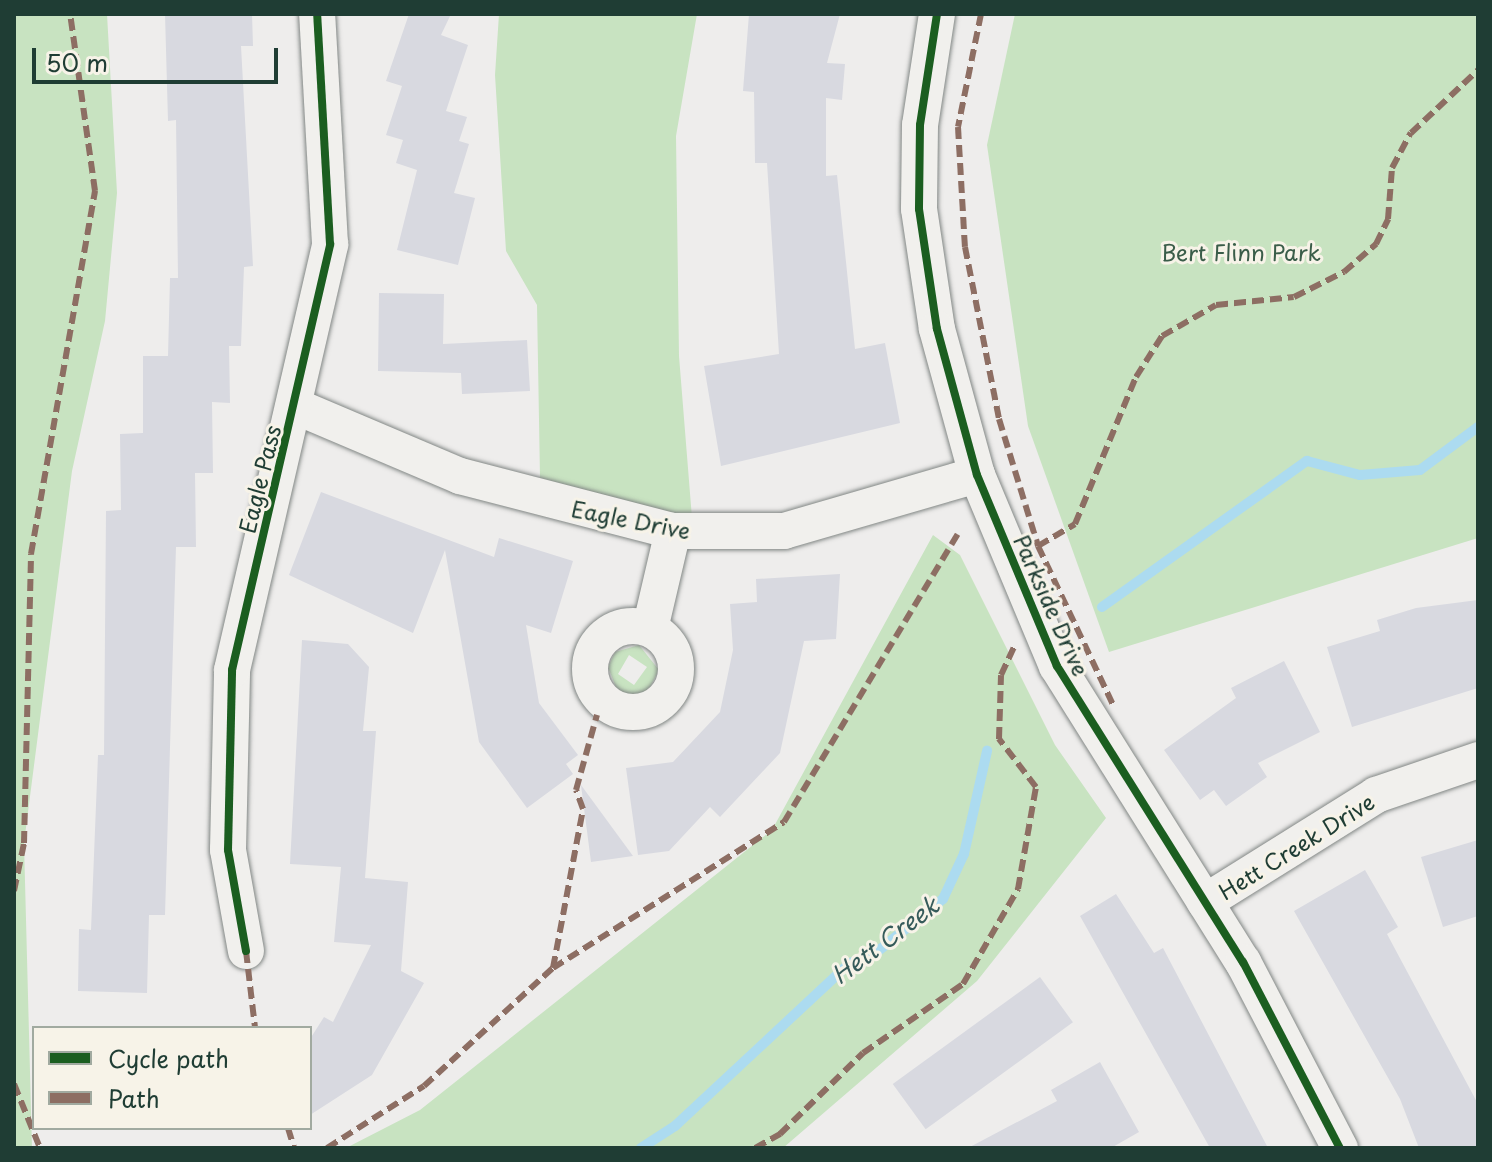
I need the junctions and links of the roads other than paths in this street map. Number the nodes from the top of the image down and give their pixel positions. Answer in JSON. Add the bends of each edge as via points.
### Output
{"nodes":[{"id":1,"x":317,"y":14,"type":"edge"},
{"id":2,"x":937,"y":14,"type":"edge"},
{"id":3,"x":295,"y":406,"type":"junction"},
{"id":4,"x":977,"y":475,"type":"junction"},
{"id":5,"x":673,"y":531,"type":"junction"},
{"id":6,"x":650,"y":629,"type":"dead end"},
{"id":7,"x":1478,"y":760,"type":"edge"},
{"id":8,"x":1205,"y":902,"type":"junction"},
{"id":9,"x":246,"y":951,"type":"dead end"},
{"id":10,"x":1340,"y":1148,"type":"edge"}],
"edges":[{"from":1,"to":3,"type":"street","name":"Eagle Pass","via":[[330,244]]},
{"from":2,"to":4,"type":"street","name":"Parkside Drive","via":[[920,125],[919,209],[937,329]]},
{"from":3,"to":5,"type":"street","name":"Eagle Drive","via":[[460,476]]},
{"from":3,"to":9,"type":"street","name":"Eagle Pass","via":[[232,670],[228,850]]},
{"from":4,"to":5,"type":"street","name":"Eagle Drive","via":[[784,531]]},
{"from":4,"to":8,"type":"street","name":"Parkside Drive","via":[[1057,666]]},
{"from":5,"to":6,"type":"street"},
{"from":7,"to":8,"type":"street","name":"Hett Creek Drive","via":[[1376,795]]},
{"from":8,"to":10,"type":"street","name":"Parkside Drive"}]}
